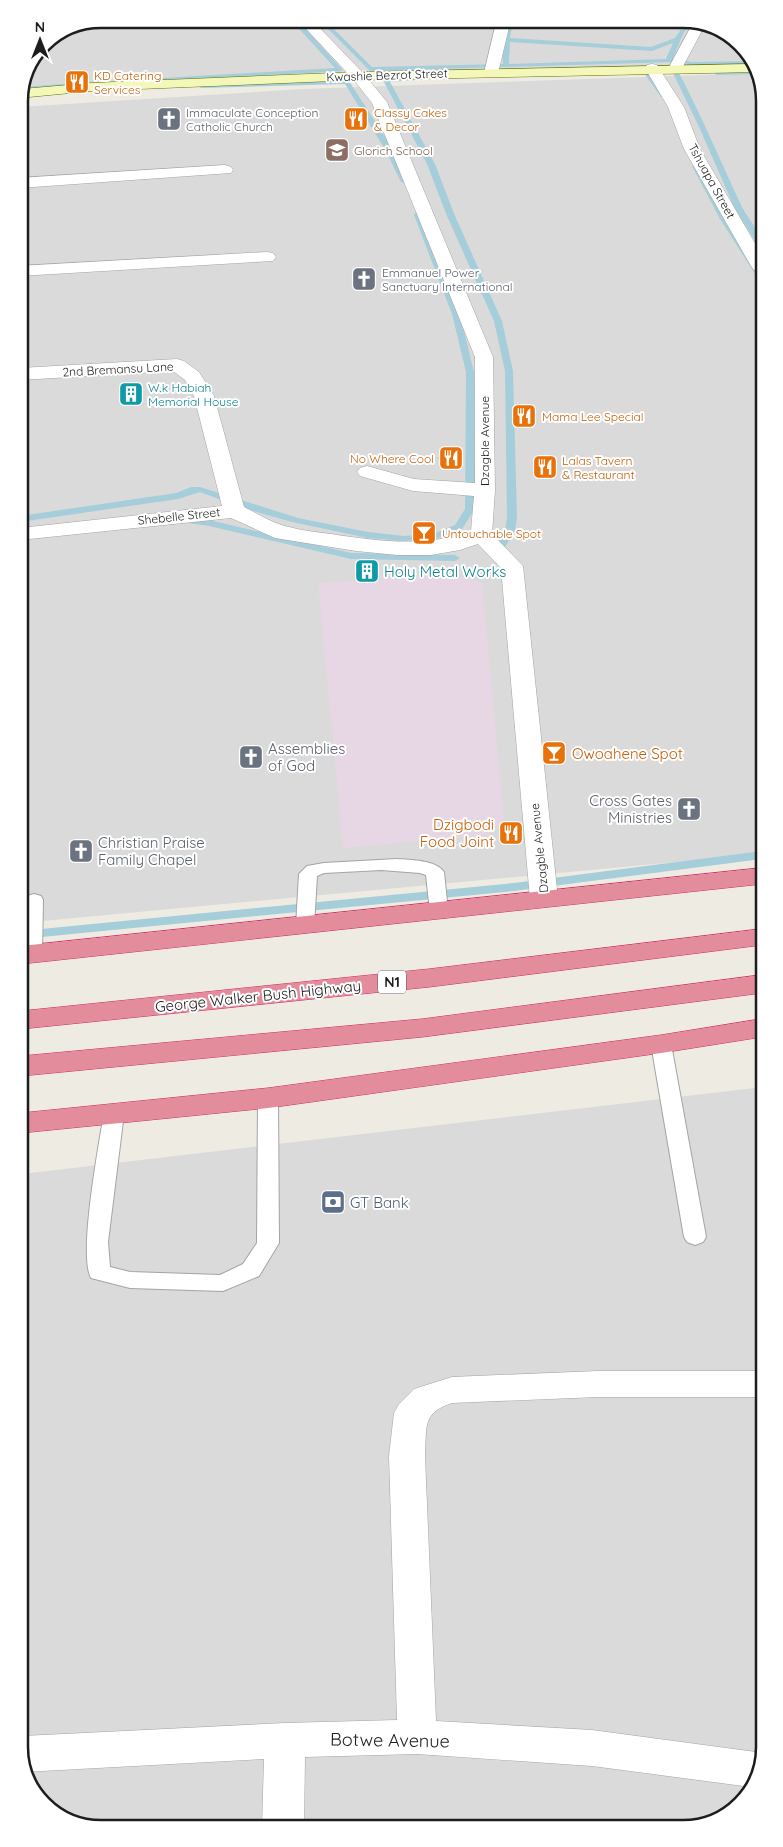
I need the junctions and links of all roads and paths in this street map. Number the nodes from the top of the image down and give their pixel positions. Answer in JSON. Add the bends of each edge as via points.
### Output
{"nodes":[{"id":1,"x":313,"y":28,"type":"edge"},
{"id":2,"x":502,"y":28,"type":"edge"},
{"id":3,"x":696,"y":29,"type":"edge"},
{"id":4,"x":652,"y":68,"type":"junction"},
{"id":5,"x":675,"y":68,"type":"junction"},
{"id":6,"x":748,"y":68,"type":"edge"},
{"id":7,"x":491,"y":73,"type":"junction"},
{"id":8,"x":358,"y":76,"type":"junction"},
{"id":9,"x":28,"y":93,"type":"edge"},
{"id":10,"x":225,"y":170,"type":"dead end"},
{"id":11,"x":28,"y":182,"type":"edge"},
{"id":12,"x":267,"y":257,"type":"dead end"},
{"id":13,"x":756,"y":259,"type":"edge"},
{"id":14,"x":28,"y":270,"type":"edge"},
{"id":15,"x":28,"y":373,"type":"edge"},
{"id":16,"x":367,"y":472,"type":"dead end"},
{"id":17,"x":485,"y":490,"type":"junction"},
{"id":18,"x":234,"y":511,"type":"junction"},
{"id":19,"x":28,"y":533,"type":"edge"},
{"id":20,"x":481,"y":535,"type":"junction"},
{"id":21,"x":756,"y":877,"type":"edge"},
{"id":22,"x":544,"y":899,"type":"junction"},
{"id":23,"x":34,"y":900,"type":"dead end"},
{"id":24,"x":439,"y":912,"type":"junction"},
{"id":25,"x":305,"y":926,"type":"junction"},
{"id":26,"x":756,"y":938,"type":"edge"},
{"id":27,"x":28,"y":940,"type":"edge"},
{"id":28,"x":28,"y":954,"type":"edge"},
{"id":29,"x":756,"y":985,"type":"edge"},
{"id":30,"x":28,"y":1019,"type":"edge"},
{"id":31,"x":756,"y":1029,"type":"edge"},
{"id":32,"x":661,"y":1044,"type":"junction"},
{"id":33,"x":28,"y":1065,"type":"edge"},
{"id":34,"x":268,"y":1098,"type":"junction"},
{"id":35,"x":114,"y":1113,"type":"junction"},
{"id":36,"x":28,"y":1122,"type":"edge"},
{"id":37,"x":695,"y":1237,"type":"dead end"},
{"id":38,"x":756,"y":1384,"type":"edge"},
{"id":39,"x":417,"y":1737,"type":"junction"},
{"id":40,"x":285,"y":1740,"type":"junction"},
{"id":41,"x":28,"y":1754,"type":"edge"},
{"id":42,"x":752,"y":1769,"type":"edge"},
{"id":43,"x":283,"y":1819,"type":"edge"}],
"edges":[{"from":1,"to":8,"type":"street","name":"Dzagble Avenue"},
{"from":2,"to":7,"type":"street"},
{"from":3,"to":5,"type":"street"},
{"from":4,"to":5,"type":"street","name":"Kwashie Bezrot Street"},
{"from":4,"to":7,"type":"street","name":"Kwashie Bezrot Street"},
{"from":4,"to":13,"type":"street","name":"Tshuapa Street","via":[[676,107],[692,149]]},
{"from":5,"to":6,"type":"street","name":"Kwashie Bezrot Street"},
{"from":7,"to":8,"type":"street","name":"Kwashie Bezrot Street"},
{"from":8,"to":9,"type":"street","name":"Kwashie Bezrot Street","via":[[91,87]]},
{"from":8,"to":17,"type":"street","name":"Dzagble Avenue","via":[[379,102],[484,357]]},
{"from":10,"to":11,"type":"street"},
{"from":12,"to":14,"type":"street"},
{"from":15,"to":18,"type":"street","name":"2nd Bremansu Lane","via":[[177,364],[192,376],[204,396]]},
{"from":16,"to":17,"type":"street","via":[[413,486]]},
{"from":17,"to":20,"type":"street","name":"Dzagble Avenue"},
{"from":18,"to":19,"type":"street","name":"Shebelle Street"},
{"from":18,"to":20,"type":"street","name":"Shebelle Street","via":[[283,533],[397,548],[431,548]]},
{"from":20,"to":22,"type":"street","name":"Dzagble Avenue","via":[[512,566]]},
{"from":21,"to":22,"type":"highway"},
{"from":22,"to":24,"type":"highway"},
{"from":23,"to":27,"type":"lane"},
{"from":24,"to":25,"type":"highway"},
{"from":24,"to":25,"type":"lane","via":[[434,872],[425,867],[324,868],[308,874]]},
{"from":25,"to":28,"type":"highway"},
{"from":26,"to":30,"type":"highway","name":"George Walker Bush Highway","number":"N1","via":[[430,978]]},
{"from":29,"to":33,"type":"highway","via":[[422,1028]]},
{"from":31,"to":32,"type":"highway"},
{"from":32,"to":34,"type":"highway"},
{"from":32,"to":37,"type":"lane"},
{"from":34,"to":35,"type":"highway"},
{"from":34,"to":35,"type":"lane","via":[[268,1243],[252,1270],[222,1282],[130,1280],[99,1272],[97,1242]]},
{"from":35,"to":36,"type":"highway"},
{"from":38,"to":39,"type":"street","via":[[598,1384],[452,1390],[426,1398],[411,1413],[407,1456]]},
{"from":39,"to":40,"type":"street","name":"Botwe Avenue"},
{"from":39,"to":42,"type":"street","name":"Botwe Avenue","via":[[592,1748]]},
{"from":40,"to":41,"type":"street","name":"Botwe Avenue"},
{"from":40,"to":43,"type":"street"}]}
